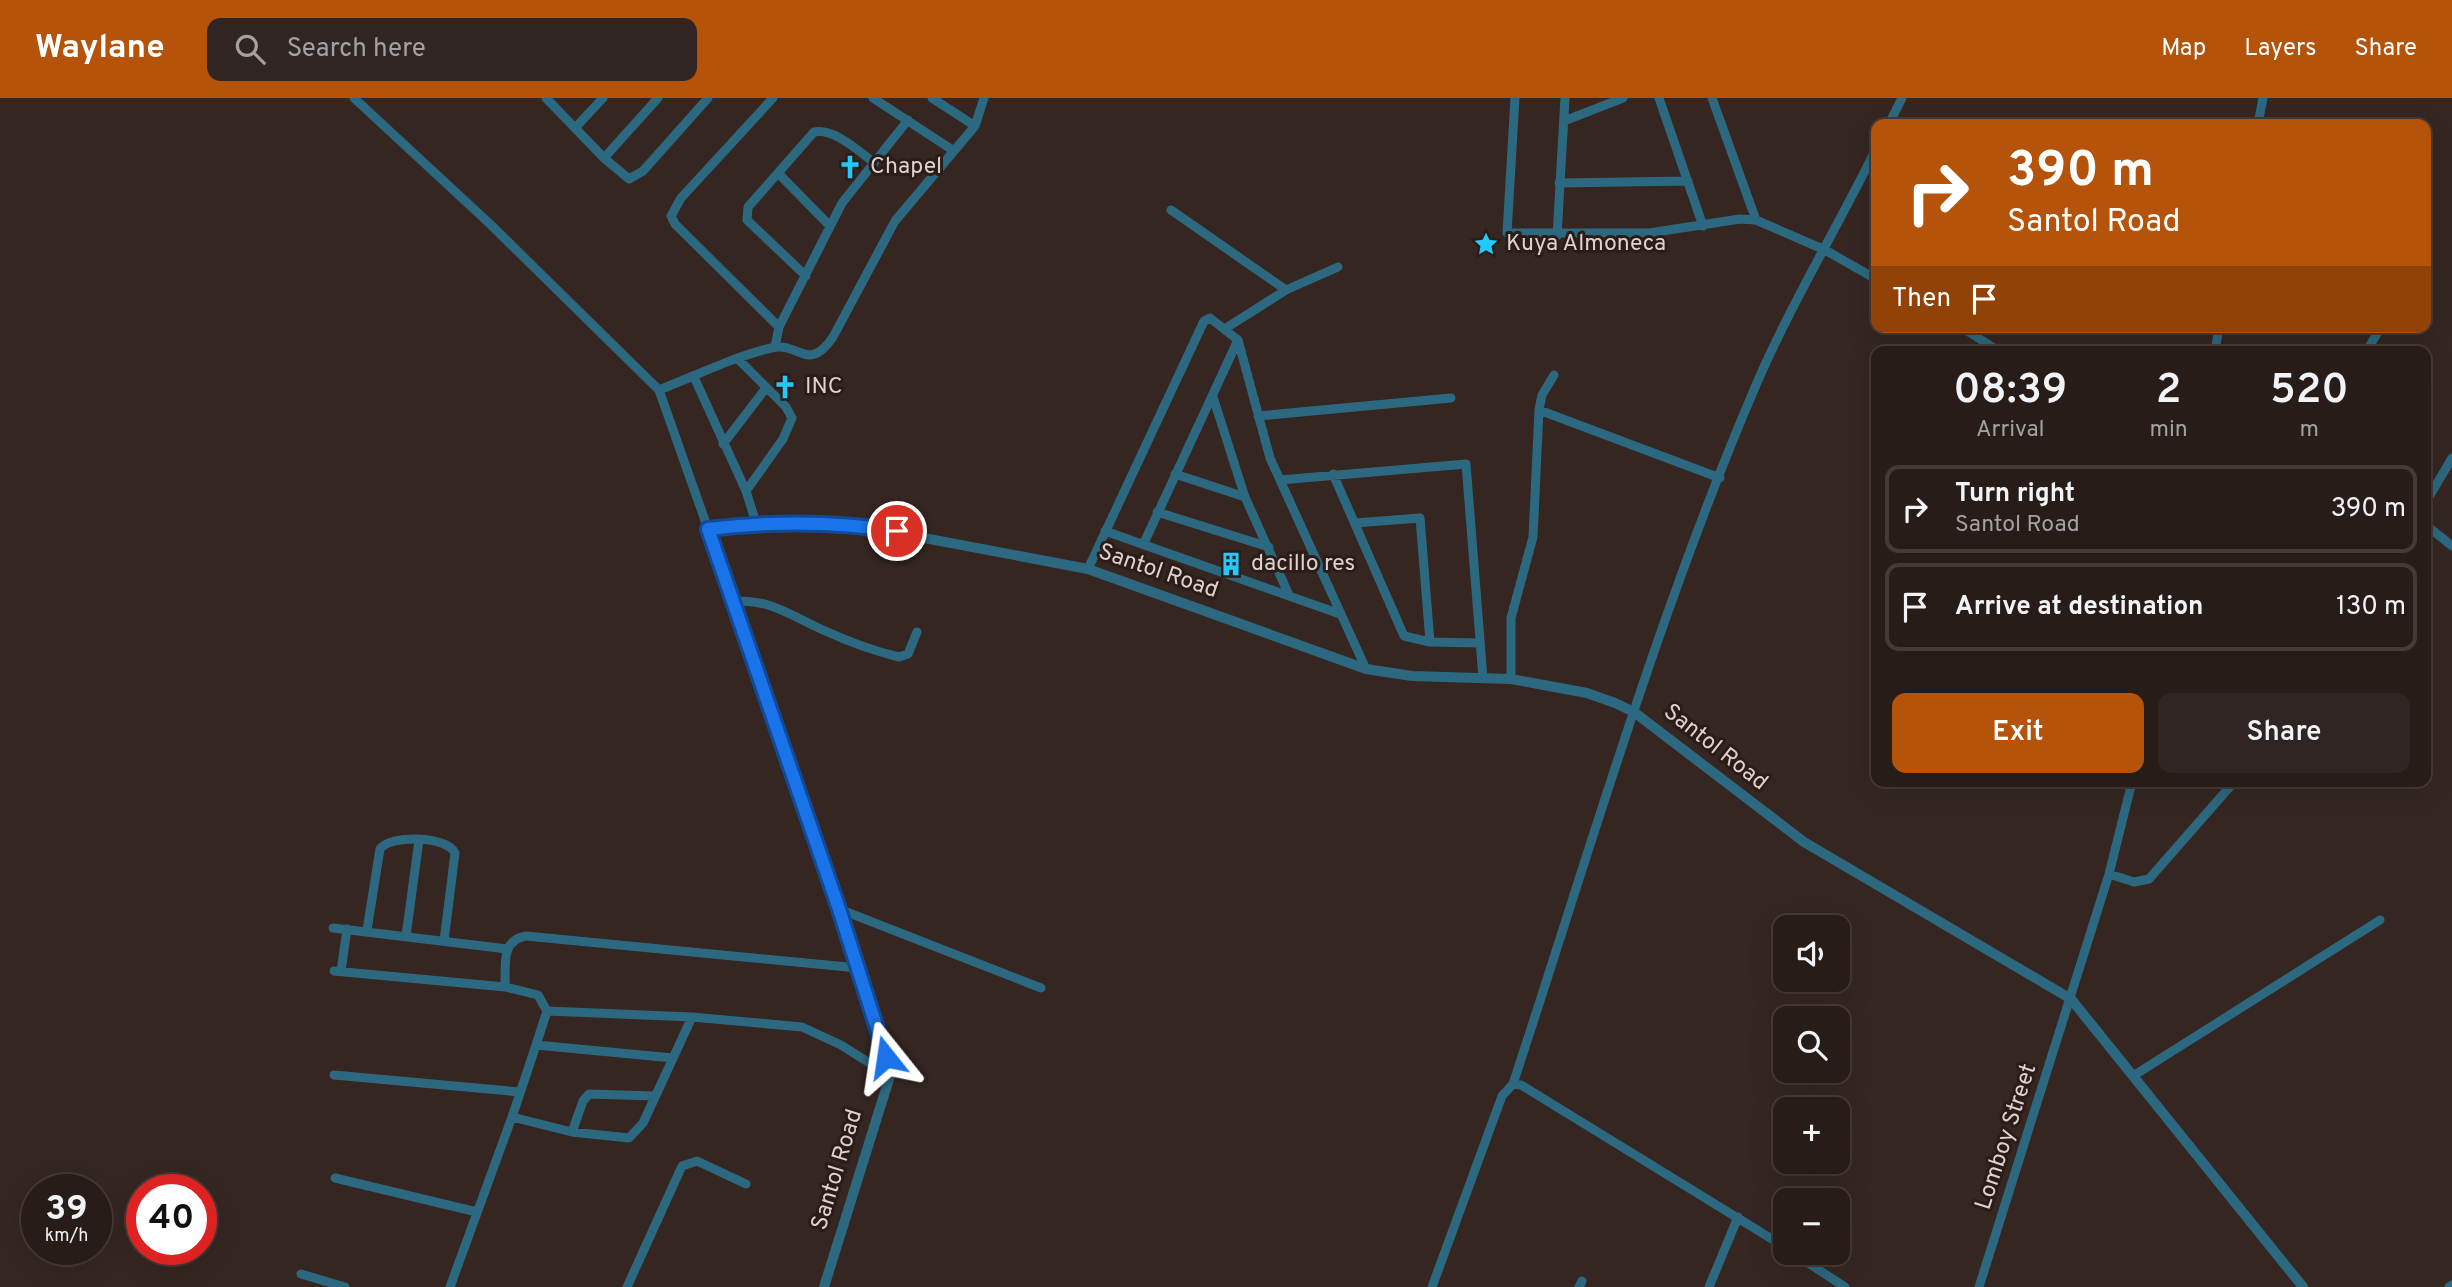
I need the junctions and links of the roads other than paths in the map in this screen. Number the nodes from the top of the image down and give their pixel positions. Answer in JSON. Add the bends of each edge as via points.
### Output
{"nodes":[{"id":1,"x":354,"y":98,"type":"edge"},
{"id":2,"x":603,"y":98,"type":"edge"},
{"id":3,"x":658,"y":98,"type":"edge"},
{"id":4,"x":708,"y":98,"type":"edge"},
{"id":5,"x":773,"y":98,"type":"edge"},
{"id":6,"x":873,"y":98,"type":"edge"},
{"id":7,"x":932,"y":98,"type":"edge"},
{"id":8,"x":984,"y":98,"type":"edge"},
{"id":9,"x":1515,"y":98,"type":"edge"},
{"id":10,"x":1565,"y":98,"type":"edge"},
{"id":11,"x":1623,"y":98,"type":"edge"},
{"id":12,"x":1660,"y":98,"type":"edge"},
{"id":13,"x":1712,"y":98,"type":"edge"},
{"id":14,"x":1902,"y":98,"type":"edge"},
{"id":15,"x":2263,"y":98,"type":"edge"},
{"id":16,"x":551,"y":100,"type":"edge"},
{"id":17,"x":1892,"y":119,"type":"edge"},
{"id":18,"x":2259,"y":119,"type":"edge"},
{"id":19,"x":908,"y":120,"type":"junction"},
{"id":20,"x":1564,"y":121,"type":"junction"},
{"id":21,"x":975,"y":125,"type":"junction"},
{"id":22,"x":575,"y":128,"type":"junction"},
{"id":23,"x":954,"y":151,"type":"junction"},
{"id":24,"x":604,"y":158,"type":"junction"},
{"id":25,"x":1871,"y":159,"type":"edge"},
{"id":26,"x":873,"y":161,"type":"junction"},
{"id":27,"x":778,"y":173,"type":"junction"},
{"id":28,"x":1688,"y":181,"type":"junction"},
{"id":29,"x":1559,"y":183,"type":"junction"},
{"id":30,"x":1171,"y":210,"type":"dead end"},
{"id":31,"x":1756,"y":220,"type":"junction"},
{"id":32,"x":830,"y":225,"type":"junction"},
{"id":33,"x":1703,"y":226,"type":"junction"},
{"id":34,"x":1556,"y":236,"type":"junction"},
{"id":35,"x":1825,"y":250,"type":"junction"},
{"id":36,"x":1338,"y":267,"type":"dead end"},
{"id":37,"x":806,"y":276,"type":"junction"},
{"id":38,"x":1871,"y":276,"type":"edge"},
{"id":39,"x":1286,"y":290,"type":"junction"},
{"id":40,"x":779,"y":327,"type":"junction"},
{"id":41,"x":1226,"y":328,"type":"junction"},
{"id":42,"x":1978,"y":333,"type":"edge"},
{"id":43,"x":1238,"y":340,"type":"junction"},
{"id":44,"x":775,"y":346,"type":"junction"},
{"id":45,"x":1993,"y":346,"type":"edge"},
{"id":46,"x":739,"y":360,"type":"junction"},
{"id":47,"x":1554,"y":375,"type":"dead end"},
{"id":48,"x":694,"y":377,"type":"junction"},
{"id":49,"x":766,"y":388,"type":"junction"},
{"id":50,"x":659,"y":390,"type":"junction"},
{"id":51,"x":1213,"y":397,"type":"junction"},
{"id":52,"x":1451,"y":398,"type":"dead end"},
{"id":53,"x":1539,"y":410,"type":"junction"},
{"id":54,"x":1258,"y":416,"type":"junction"},
{"id":55,"x":723,"y":443,"type":"junction"},
{"id":56,"x":2452,"y":458,"type":"edge"},
{"id":57,"x":1175,"y":474,"type":"junction"},
{"id":58,"x":1333,"y":474,"type":"junction"},
{"id":59,"x":1720,"y":478,"type":"junction"},
{"id":60,"x":1280,"y":480,"type":"junction"},
{"id":61,"x":746,"y":491,"type":"junction"},
{"id":62,"x":2431,"y":494,"type":"edge"},
{"id":63,"x":1245,"y":498,"type":"junction"},
{"id":64,"x":1157,"y":512,"type":"junction"},
{"id":65,"x":756,"y":523,"type":"junction"},
{"id":66,"x":1355,"y":523,"type":"junction"},
{"id":67,"x":708,"y":529,"type":"junction"},
{"id":68,"x":2431,"y":529,"type":"edge"},
{"id":69,"x":1105,"y":531,"type":"junction"},
{"id":70,"x":1143,"y":545,"type":"junction"},
{"id":71,"x":2452,"y":546,"type":"edge"},
{"id":72,"x":1269,"y":547,"type":"junction"},
{"id":73,"x":1088,"y":569,"type":"junction"},
{"id":74,"x":1289,"y":595,"type":"junction"},
{"id":75,"x":732,"y":602,"type":"junction"},
{"id":76,"x":1340,"y":614,"type":"junction"},
{"id":77,"x":917,"y":632,"type":"dead end"},
{"id":78,"x":1430,"y":642,"type":"junction"},
{"id":79,"x":1480,"y":643,"type":"junction"},
{"id":80,"x":1366,"y":668,"type":"junction"},
{"id":81,"x":1483,"y":678,"type":"junction"},
{"id":82,"x":1511,"y":679,"type":"junction"},
{"id":83,"x":1634,"y":712,"type":"junction"},
{"id":84,"x":2131,"y":787,"type":"edge"},
{"id":85,"x":2230,"y":787,"type":"edge"},
{"id":86,"x":419,"y":840,"type":"junction"},
{"id":87,"x":2109,"y":874,"type":"junction"},
{"id":88,"x":839,"y":909,"type":"junction"},
{"id":89,"x":2380,"y":919,"type":"dead end"},
{"id":90,"x":333,"y":928,"type":"dead end"},
{"id":91,"x":347,"y":929,"type":"junction"},
{"id":92,"x":368,"y":930,"type":"junction"},
{"id":93,"x":406,"y":936,"type":"junction"},
{"id":94,"x":444,"y":941,"type":"junction"},
{"id":95,"x":507,"y":949,"type":"junction"},
{"id":96,"x":858,"y":968,"type":"junction"},
{"id":97,"x":505,"y":987,"type":"junction"},
{"id":98,"x":1041,"y":988,"type":"dead end"},
{"id":99,"x":2071,"y":999,"type":"junction"},
{"id":100,"x":547,"y":1011,"type":"junction"},
{"id":101,"x":692,"y":1017,"type":"junction"},
{"id":102,"x":536,"y":1045,"type":"junction"},
{"id":103,"x":673,"y":1058,"type":"junction"},
{"id":104,"x":334,"y":1075,"type":"dead end"},
{"id":105,"x":890,"y":1076,"type":"junction"},
{"id":106,"x":2133,"y":1076,"type":"junction"},
{"id":107,"x":1513,"y":1084,"type":"junction"},
{"id":108,"x":520,"y":1093,"type":"junction"},
{"id":109,"x":655,"y":1096,"type":"junction"},
{"id":110,"x":512,"y":1117,"type":"junction"},
{"id":111,"x":572,"y":1132,"type":"junction"},
{"id":112,"x":335,"y":1178,"type":"dead end"},
{"id":113,"x":746,"y":1184,"type":"dead end"},
{"id":114,"x":477,"y":1212,"type":"junction"},
{"id":115,"x":1738,"y":1217,"type":"junction"},
{"id":116,"x":1773,"y":1240,"type":"edge"},
{"id":117,"x":1811,"y":1265,"type":"edge"},
{"id":118,"x":300,"y":1274,"type":"dead end"},
{"id":119,"x":345,"y":1287,"type":"edge"},
{"id":120,"x":450,"y":1287,"type":"edge"},
{"id":121,"x":626,"y":1287,"type":"edge"},
{"id":122,"x":824,"y":1287,"type":"edge"},
{"id":123,"x":1432,"y":1287,"type":"edge"},
{"id":124,"x":1709,"y":1287,"type":"edge"},
{"id":125,"x":1845,"y":1287,"type":"edge"},
{"id":126,"x":1979,"y":1287,"type":"edge"},
{"id":127,"x":2303,"y":1287,"type":"edge"}],
"edges":[{"from":1,"to":50,"type":"street"},
{"from":2,"to":22,"type":"street"},
{"from":3,"to":24,"type":"street"},
{"from":4,"to":24,"type":"street","via":[[633,178],[626,178]]},
{"from":5,"to":40,"type":"street","via":[[681,198],[671,216]]},
{"from":6,"to":19,"type":"street"},
{"from":7,"to":21,"type":"street"},
{"from":8,"to":21,"type":"street"},
{"from":9,"to":34,"type":"street","via":[[1505,232]]},
{"from":10,"to":20,"type":"street"},
{"from":11,"to":20,"type":"street"},
{"from":12,"to":28,"type":"street"},
{"from":13,"to":31,"type":"street"},
{"from":14,"to":17,"type":"street"},
{"from":15,"to":18,"type":"street"},
{"from":16,"to":22,"type":"street"},
{"from":19,"to":23,"type":"street"},
{"from":19,"to":26,"type":"street"},
{"from":20,"to":29,"type":"street"},
{"from":21,"to":23,"type":"street"},
{"from":22,"to":24,"type":"street"},
{"from":23,"to":44,"type":"street","via":[[895,221],[822,351],[806,355]]},
{"from":25,"to":35,"type":"street"},
{"from":26,"to":27,"type":"street","via":[[833,135],[818,131]]},
{"from":26,"to":32,"type":"street"},
{"from":27,"to":32,"type":"street"},
{"from":27,"to":37,"type":"street","via":[[745,216]]},
{"from":28,"to":29,"type":"street"},
{"from":28,"to":33,"type":"street"},
{"from":29,"to":34,"type":"street"},
{"from":30,"to":39,"type":"street"},
{"from":31,"to":33,"type":"street"},
{"from":31,"to":35,"type":"street"},
{"from":32,"to":37,"type":"street"},
{"from":33,"to":34,"type":"street"},
{"from":35,"to":38,"type":"street"},
{"from":35,"to":59,"type":"street","via":[[1778,336]]},
{"from":36,"to":39,"type":"street"},
{"from":37,"to":40,"type":"street"},
{"from":39,"to":41,"type":"street"},
{"from":40,"to":44,"type":"street"},
{"from":41,"to":43,"type":"street"},
{"from":41,"to":69,"type":"street","via":[[1210,318],[1204,321]]},
{"from":42,"to":45,"type":"street"},
{"from":43,"to":51,"type":"street"},
{"from":43,"to":54,"type":"street"},
{"from":44,"to":46,"type":"street"},
{"from":46,"to":48,"type":"street"},
{"from":46,"to":49,"type":"street"},
{"from":47,"to":53,"type":"street"},
{"from":48,"to":50,"type":"street"},
{"from":48,"to":55,"type":"street"},
{"from":49,"to":55,"type":"street"},
{"from":49,"to":61,"type":"street","via":[[790,412],[791,422]]},
{"from":50,"to":67,"type":"street"},
{"from":51,"to":57,"type":"street"},
{"from":51,"to":63,"type":"street"},
{"from":52,"to":54,"type":"street"},
{"from":53,"to":59,"type":"street"},
{"from":53,"to":82,"type":"street","via":[[1531,552],[1509,632]]},
{"from":54,"to":60,"type":"street"},
{"from":55,"to":61,"type":"street"},
{"from":56,"to":62,"type":"street"},
{"from":57,"to":63,"type":"street"},
{"from":57,"to":64,"type":"street"},
{"from":58,"to":60,"type":"street"},
{"from":58,"to":66,"type":"street"},
{"from":58,"to":79,"type":"street","via":[[1466,464]]},
{"from":59,"to":83,"type":"street"},
{"from":60,"to":76,"type":"street"},
{"from":61,"to":65,"type":"street"},
{"from":63,"to":72,"type":"street"},
{"from":64,"to":70,"type":"street"},
{"from":64,"to":72,"type":"street"},
{"from":65,"to":67,"type":"street","name":"Santol Road"},
{"from":65,"to":73,"type":"street","name":"Santol Road","via":[[850,524]]},
{"from":66,"to":78,"type":"street","via":[[1399,630],[1404,636]]},
{"from":66,"to":78,"type":"street","via":[[1420,518]]},
{"from":67,"to":75,"type":"street"},
{"from":68,"to":71,"type":"street"},
{"from":69,"to":70,"type":"street"},
{"from":69,"to":73,"type":"street"},
{"from":70,"to":74,"type":"street"},
{"from":72,"to":74,"type":"street"},
{"from":73,"to":80,"type":"street","name":"Santol Road"},
{"from":74,"to":76,"type":"street"},
{"from":75,"to":77,"type":"street","via":[[768,603],[832,634],[899,657],[908,654]]},
{"from":75,"to":88,"type":"street"},
{"from":76,"to":80,"type":"street"},
{"from":78,"to":79,"type":"street"},
{"from":79,"to":81,"type":"street"},
{"from":80,"to":81,"type":"street","name":"Santol Road","via":[[1412,676]]},
{"from":81,"to":82,"type":"street","name":"Santol Road"},
{"from":82,"to":83,"type":"street","name":"Santol Road","via":[[1587,693]]},
{"from":83,"to":99,"type":"street","name":"Santol Road","via":[[1804,842]]},
{"from":83,"to":107,"type":"street"},
{"from":84,"to":87,"type":"street"},
{"from":85,"to":87,"type":"street","via":[[2149,879],[2133,882]]},
{"from":86,"to":92,"type":"street","via":[[396,838],[380,849]]},
{"from":86,"to":93,"type":"street"},
{"from":86,"to":94,"type":"street","via":[[447,845],[455,853]]},
{"from":87,"to":99,"type":"street"},
{"from":88,"to":96,"type":"street"},
{"from":88,"to":98,"type":"street"},
{"from":89,"to":106,"type":"street"},
{"from":90,"to":91,"type":"street"},
{"from":91,"to":92,"type":"street"},
{"from":91,"to":97,"type":"street","via":[[338,971]]},
{"from":92,"to":93,"type":"street"},
{"from":93,"to":94,"type":"street"},
{"from":94,"to":95,"type":"street"},
{"from":95,"to":96,"type":"street","via":[[512,941],[526,936]]},
{"from":95,"to":97,"type":"street"},
{"from":96,"to":105,"type":"street"},
{"from":97,"to":100,"type":"street","via":[[538,995]]},
{"from":99,"to":106,"type":"street"},
{"from":99,"to":126,"type":"street","name":"Lomboy Street"},
{"from":100,"to":101,"type":"street"},
{"from":100,"to":102,"type":"street"},
{"from":101,"to":103,"type":"street"},
{"from":101,"to":105,"type":"street","via":[[802,1027],[842,1045]]},
{"from":102,"to":103,"type":"street"},
{"from":102,"to":108,"type":"street"},
{"from":103,"to":109,"type":"street"},
{"from":104,"to":108,"type":"street"},
{"from":105,"to":122,"type":"street","name":"Santol Road"},
{"from":106,"to":127,"type":"street"},
{"from":107,"to":115,"type":"street"},
{"from":107,"to":123,"type":"street","via":[[1502,1096]]},
{"from":108,"to":110,"type":"street"},
{"from":109,"to":111,"type":"street","via":[[643,1123],[629,1138]]},
{"from":109,"to":111,"type":"street","via":[[589,1094]]},
{"from":110,"to":111,"type":"street"},
{"from":110,"to":114,"type":"street"},
{"from":112,"to":114,"type":"street"},
{"from":113,"to":121,"type":"street","via":[[697,1161],[682,1166]]},
{"from":114,"to":120,"type":"street"},
{"from":115,"to":116,"type":"street"},
{"from":115,"to":124,"type":"street"},
{"from":117,"to":125,"type":"street"},
{"from":118,"to":119,"type":"street"}]}
